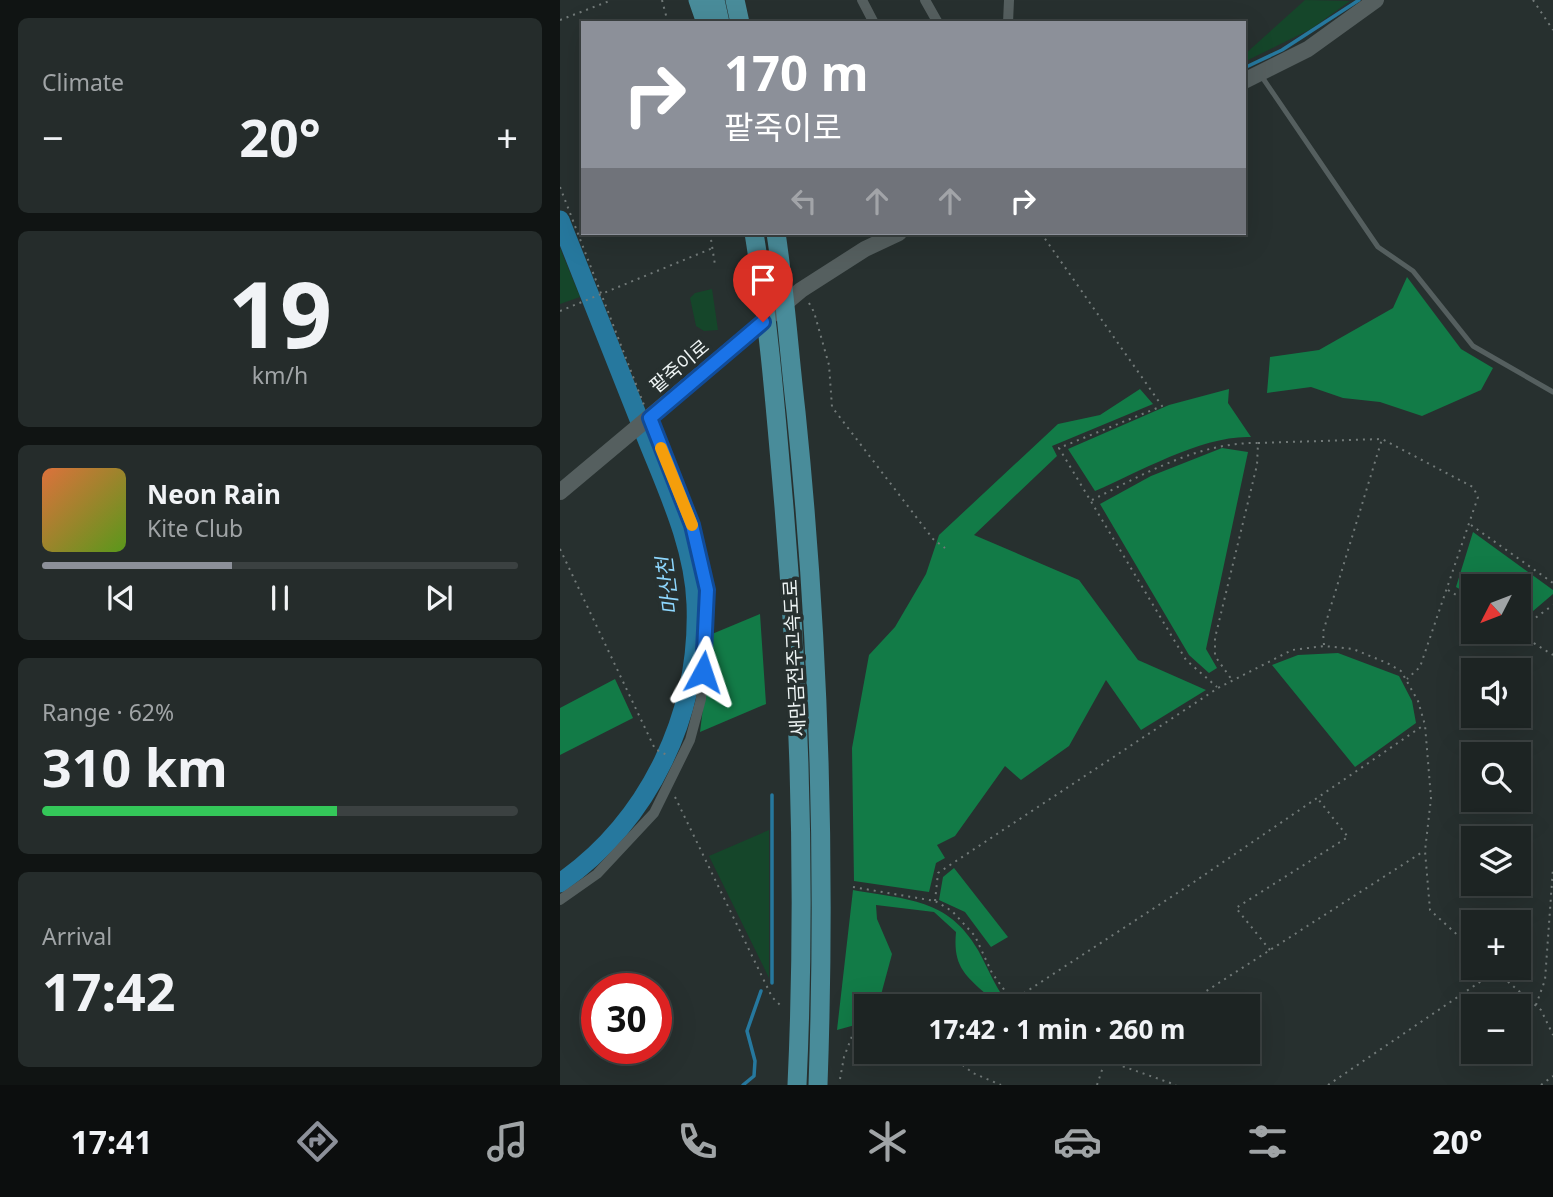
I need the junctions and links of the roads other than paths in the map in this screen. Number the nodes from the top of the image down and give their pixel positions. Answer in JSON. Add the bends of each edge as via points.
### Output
{"nodes":[{"id":1,"x":698,"y":0,"type":"edge"},
{"id":2,"x":715,"y":0,"type":"edge"},
{"id":3,"x":735,"y":0,"type":"edge"},
{"id":4,"x":862,"y":0,"type":"edge"},
{"id":5,"x":925,"y":0,"type":"edge"},
{"id":6,"x":1009,"y":0,"type":"edge"},
{"id":7,"x":1376,"y":0,"type":"edge"},
{"id":8,"x":705,"y":21,"type":"edge"},
{"id":9,"x":720,"y":21,"type":"edge"},
{"id":10,"x":740,"y":21,"type":"edge"},
{"id":11,"x":873,"y":21,"type":"edge"},
{"id":12,"x":937,"y":21,"type":"edge"},
{"id":13,"x":1008,"y":21,"type":"edge"},
{"id":14,"x":1260,"y":74,"type":"junction"},
{"id":15,"x":1246,"y":80,"type":"edge"},
{"id":16,"x":754,"y":235,"type":"edge"},
{"id":17,"x":895,"y":235,"type":"edge"},
{"id":18,"x":776,"y":237,"type":"edge"},
{"id":19,"x":1553,"y":392,"type":"edge"},
{"id":20,"x":648,"y":419,"type":"junction"},
{"id":21,"x":560,"y":492,"type":"edge"},
{"id":22,"x":560,"y":900,"type":"edge"},
{"id":23,"x":797,"y":1085,"type":"edge"},
{"id":24,"x":818,"y":1085,"type":"edge"}],
"edges":[{"from":1,"to":8,"type":"highway"},
{"from":2,"to":9,"type":"highway"},
{"from":3,"to":10,"type":"highway"},
{"from":4,"to":11,"type":"street"},
{"from":5,"to":12,"type":"street"},
{"from":6,"to":13,"type":"street"},
{"from":7,"to":14,"type":"street","via":[[1308,49]]},
{"from":14,"to":15,"type":"street"},
{"from":14,"to":19,"type":"lane","via":[[1378,247],[1413,271],[1473,346]]},
{"from":16,"to":23,"type":"highway","name":"새만금전주고속도로","via":[[773,370],[791,586],[803,842]]},
{"from":17,"to":20,"type":"street","name":"팥죽이로","via":[[801,290]]},
{"from":18,"to":24,"type":"highway","name":"새만금전주고속도로","via":[[806,506],[817,690],[823,853]]},
{"from":20,"to":21,"type":"street","name":"팥죽이로"},
{"from":20,"to":22,"type":"street","via":[[692,525],[707,590],[701,699],[680,762],[654,813],[597,874]]}]}
